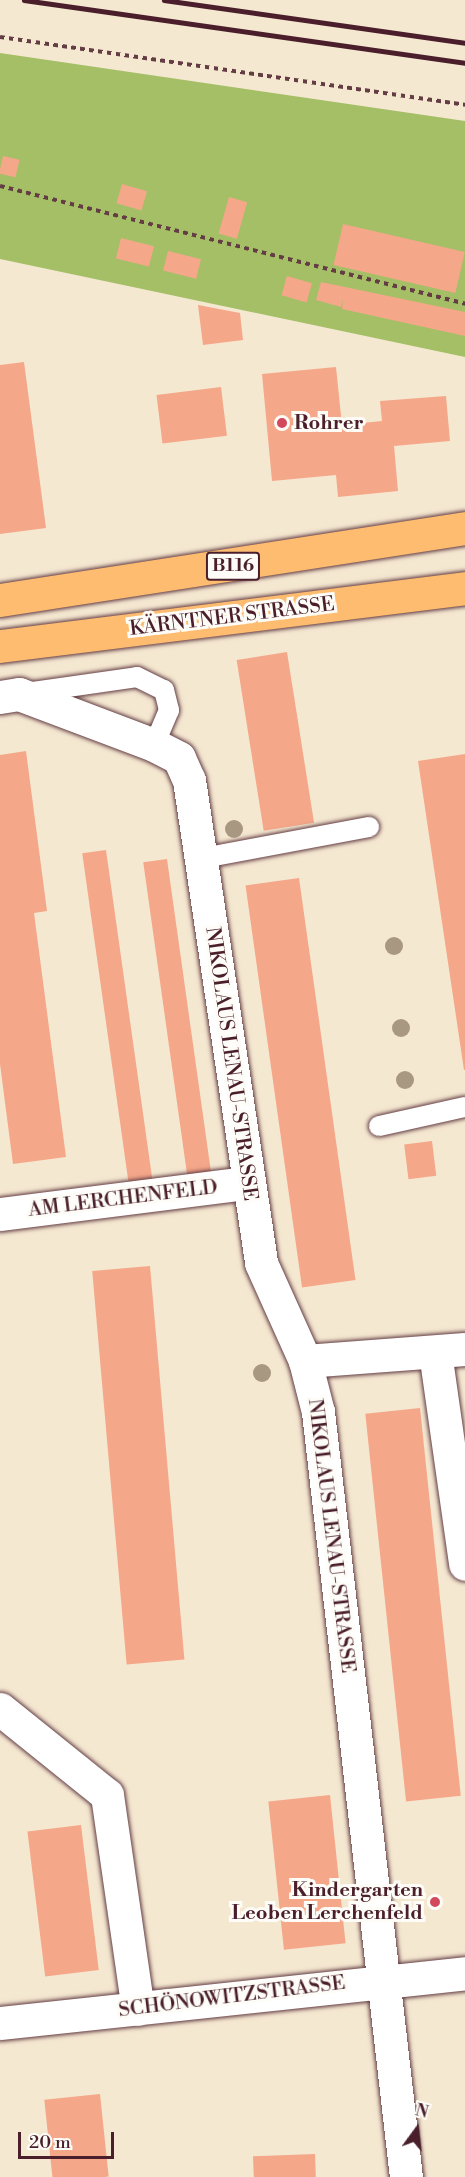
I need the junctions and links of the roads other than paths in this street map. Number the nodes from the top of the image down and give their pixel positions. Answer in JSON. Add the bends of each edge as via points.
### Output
{"nodes":[{"id":1,"x":465,"y":528,"type":"edge"},
{"id":2,"x":465,"y":588,"type":"edge"},
{"id":3,"x":0,"y":600,"type":"edge"},
{"id":4,"x":0,"y":646,"type":"edge"},
{"id":5,"x":10,"y":695,"type":"edge"},
{"id":6,"x":154,"y":745,"type":"junction"},
{"id":7,"x":369,"y":827,"type":"dead end"},
{"id":8,"x":202,"y":858,"type":"junction"},
{"id":9,"x":465,"y":1107,"type":"edge"},
{"id":10,"x":379,"y":1126,"type":"dead end"},
{"id":11,"x":246,"y":1183,"type":"junction"},
{"id":12,"x":0,"y":1214,"type":"edge"},
{"id":13,"x":450,"y":1351,"type":"edge"},
{"id":14,"x":305,"y":1361,"type":"junction"},
{"id":15,"x":465,"y":1564,"type":"edge"},
{"id":16,"x":0,"y":1709,"type":"edge"},
{"id":17,"x":465,"y":1973,"type":"edge"},
{"id":18,"x":381,"y":1979,"type":"junction"},
{"id":19,"x":138,"y":2009,"type":"junction"},
{"id":20,"x":0,"y":2023,"type":"edge"},
{"id":21,"x":406,"y":2177,"type":"edge"}],
"edges":[{"from":1,"to":3,"type":"main road","number":"B116"},
{"from":2,"to":4,"type":"main road","name":"KÄRNTNER STRASSE"},
{"from":5,"to":6,"type":"street","name":"NIKOLAUS LENAU-STRASSE"},
{"from":5,"to":6,"type":"lane","via":[[137,677],[164,690],[167,700],[169,710]]},
{"from":6,"to":8,"type":"street","name":"NIKOLAUS LENAU-STRASSE","via":[[173,754],[186,768]]},
{"from":7,"to":8,"type":"lane"},
{"from":8,"to":11,"type":"street","name":"NIKOLAUS LENAU-STRASSE"},
{"from":9,"to":10,"type":"lane"},
{"from":11,"to":12,"type":"street","name":"AM LERCHENFELD"},
{"from":11,"to":14,"type":"street","name":"NIKOLAUS LENAU-STRASSE","via":[[261,1263]]},
{"from":13,"to":14,"type":"street"},
{"from":13,"to":15,"type":"street"},
{"from":14,"to":18,"type":"street","name":"NIKOLAUS LENAU-STRASSE","via":[[318,1412]]},
{"from":16,"to":19,"type":"street","via":[[107,1795]]},
{"from":17,"to":18,"type":"street","name":"SCHÖNOWITZSTRASSE"},
{"from":18,"to":19,"type":"street","name":"SCHÖNOWITZSTRASSE"},
{"from":18,"to":21,"type":"street","name":"NIKOLAUS LENAU-STRASSE"},
{"from":19,"to":20,"type":"street","name":"SCHÖNOWITZSTRASSE"}]}
